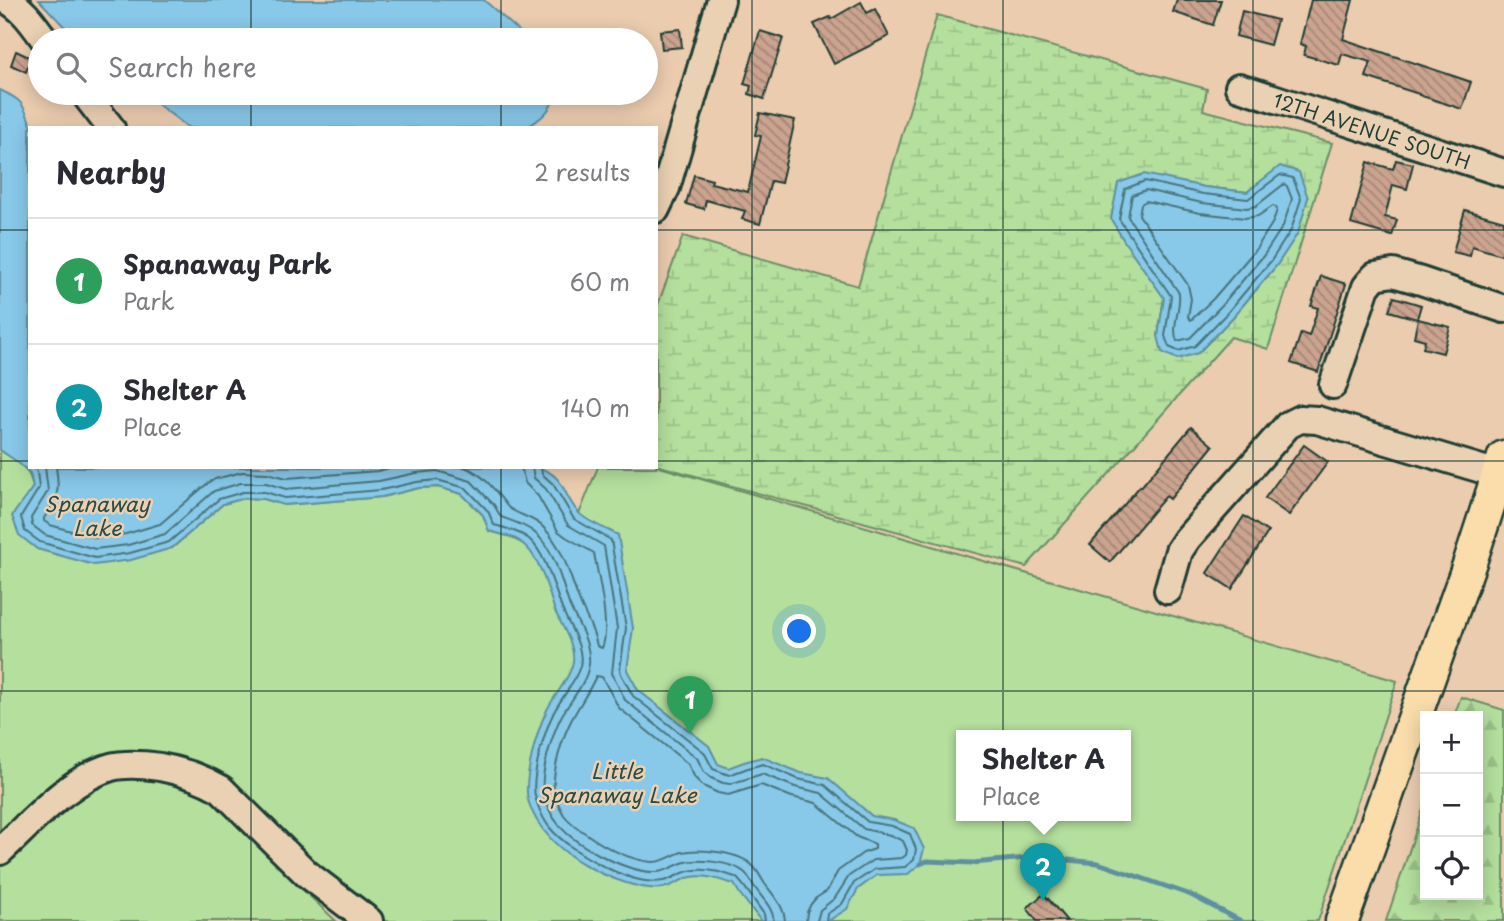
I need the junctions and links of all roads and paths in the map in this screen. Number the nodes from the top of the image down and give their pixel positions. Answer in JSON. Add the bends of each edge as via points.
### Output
{"nodes":[{"id":1,"x":8,"y":0,"type":"edge"},
{"id":2,"x":721,"y":0,"type":"edge"},
{"id":3,"x":35,"y":28,"type":"edge"},
{"id":4,"x":1239,"y":87,"type":"dead end"},
{"id":5,"x":93,"y":105,"type":"edge"},
{"id":6,"x":109,"y":126,"type":"edge"},
{"id":7,"x":1504,"y":173,"type":"edge"},
{"id":8,"x":658,"y":205,"type":"edge"},
{"id":9,"x":1504,"y":309,"type":"edge"},
{"id":10,"x":1333,"y":384,"type":"dead end"},
{"id":11,"x":1501,"y":466,"type":"edge"},
{"id":12,"x":1168,"y":590,"type":"dead end"},
{"id":13,"x":0,"y":851,"type":"edge"},
{"id":14,"x":369,"y":921,"type":"edge"},
{"id":15,"x":1342,"y":921,"type":"edge"}],
"edges":[{"from":1,"to":3,"type":"street"},
{"from":2,"to":8,"type":"street"},
{"from":4,"to":7,"type":"street","name":"12TH AVENUE SOUTH"},
{"from":5,"to":6,"type":"street"},
{"from":9,"to":10,"type":"street","via":[[1393,273],[1375,276],[1366,287]]},
{"from":11,"to":12,"type":"street","via":[[1300,419],[1288,425],[1187,540],[1179,551]]},
{"from":11,"to":15,"type":"main road"},
{"from":13,"to":14,"type":"street","via":[[91,775],[114,766],[168,769],[221,789],[307,874]]}]}
